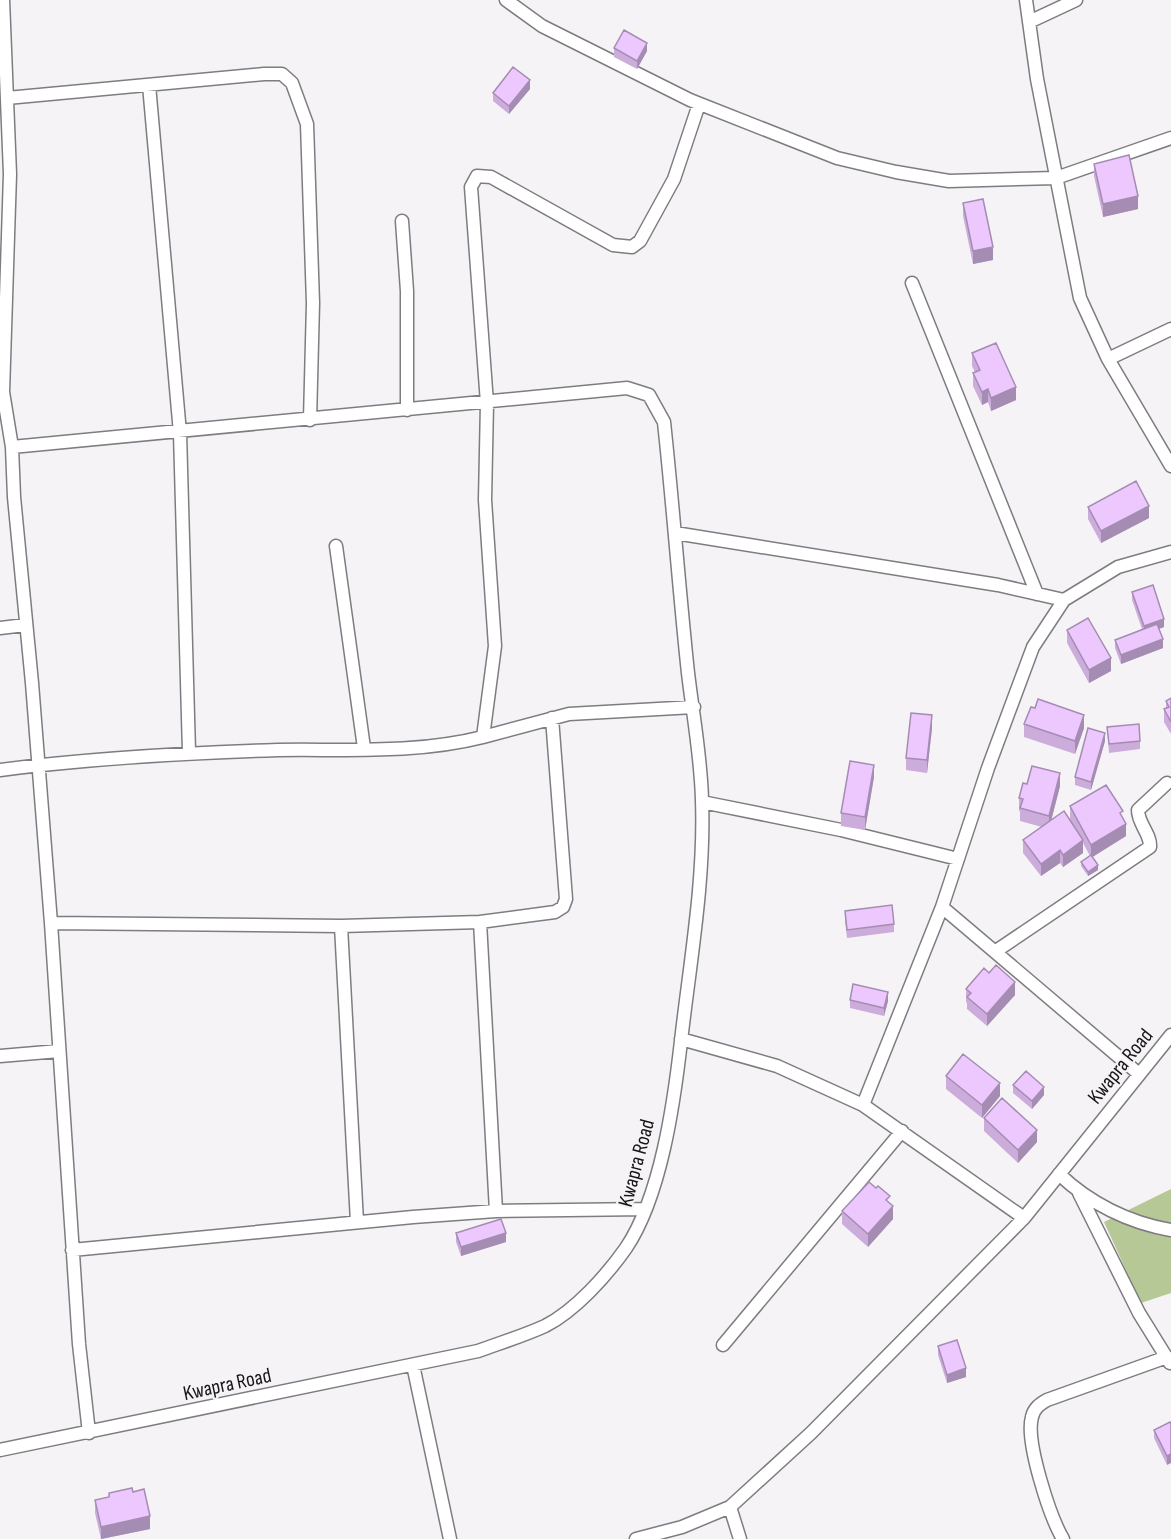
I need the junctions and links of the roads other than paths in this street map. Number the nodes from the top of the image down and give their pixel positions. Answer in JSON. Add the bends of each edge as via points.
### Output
{"nodes":[{"id":1,"x":3,"y":0,"type":"edge"},
{"id":2,"x":507,"y":0,"type":"edge"},
{"id":3,"x":1026,"y":0,"type":"edge"},
{"id":4,"x":1076,"y":0,"type":"edge"},
{"id":5,"x":1029,"y":22,"type":"junction"},
{"id":6,"x":149,"y":85,"type":"junction"},
{"id":7,"x":7,"y":98,"type":"junction"},
{"id":8,"x":699,"y":104,"type":"junction"},
{"id":9,"x":1171,"y":138,"type":"edge"},
{"id":10,"x":5,"y":174,"type":"edge"},
{"id":11,"x":1056,"y":178,"type":"junction"},
{"id":12,"x":402,"y":221,"type":"dead end"},
{"id":13,"x":912,"y":283,"type":"dead end"},
{"id":14,"x":1171,"y":329,"type":"edge"},
{"id":15,"x":2,"y":338,"type":"edge"},
{"id":16,"x":1108,"y":359,"type":"junction"},
{"id":17,"x":487,"y":403,"type":"junction"},
{"id":18,"x":406,"y":410,"type":"junction"},
{"id":19,"x":310,"y":420,"type":"junction"},
{"id":20,"x":180,"y":433,"type":"junction"},
{"id":21,"x":12,"y":447,"type":"junction"},
{"id":22,"x":1171,"y":466,"type":"edge"},
{"id":23,"x":14,"y":497,"type":"junction"},
{"id":24,"x":0,"y":498,"type":"edge"},
{"id":25,"x":675,"y":533,"type":"junction"},
{"id":26,"x":336,"y":546,"type":"dead end"},
{"id":27,"x":1171,"y":552,"type":"edge"},
{"id":28,"x":1037,"y":594,"type":"junction"},
{"id":29,"x":1064,"y":600,"type":"junction"},
{"id":30,"x":25,"y":625,"type":"junction"},
{"id":31,"x":0,"y":628,"type":"edge"},
{"id":32,"x":694,"y":707,"type":"junction"},
{"id":33,"x":552,"y":718,"type":"junction"},
{"id":34,"x":483,"y":737,"type":"junction"},
{"id":35,"x":364,"y":748,"type":"junction"},
{"id":36,"x":189,"y":753,"type":"junction"},
{"id":37,"x":38,"y":765,"type":"junction"},
{"id":38,"x":0,"y":770,"type":"edge"},
{"id":39,"x":1167,"y":783,"type":"dead end"},
{"id":40,"x":702,"y":802,"type":"junction"},
{"id":41,"x":958,"y":859,"type":"junction"},
{"id":42,"x":942,"y":907,"type":"junction"},
{"id":43,"x":480,"y":922,"type":"junction"},
{"id":44,"x":51,"y":923,"type":"junction"},
{"id":45,"x":342,"y":926,"type":"junction"},
{"id":46,"x":996,"y":951,"type":"junction"},
{"id":47,"x":1171,"y":1035,"type":"edge"},
{"id":48,"x":681,"y":1039,"type":"junction"},
{"id":49,"x":59,"y":1051,"type":"junction"},
{"id":50,"x":0,"y":1056,"type":"edge"},
{"id":51,"x":1139,"y":1074,"type":"junction"},
{"id":52,"x":863,"y":1105,"type":"junction"},
{"id":53,"x":902,"y":1131,"type":"junction"},
{"id":54,"x":1059,"y":1174,"type":"junction"},
{"id":55,"x":1079,"y":1193,"type":"junction"},
{"id":56,"x":646,"y":1209,"type":"junction"},
{"id":57,"x":496,"y":1211,"type":"junction"},
{"id":58,"x":1024,"y":1218,"type":"junction"},
{"id":59,"x":357,"y":1222,"type":"junction"},
{"id":60,"x":1171,"y":1230,"type":"edge"},
{"id":61,"x":72,"y":1250,"type":"junction"},
{"id":62,"x":723,"y":1345,"type":"dead end"},
{"id":63,"x":1169,"y":1361,"type":"edge"},
{"id":64,"x":413,"y":1365,"type":"junction"},
{"id":65,"x":89,"y":1433,"type":"junction"},
{"id":66,"x":0,"y":1450,"type":"edge"},
{"id":67,"x":730,"y":1507,"type":"junction"},
{"id":68,"x":450,"y":1539,"type":"edge"},
{"id":69,"x":636,"y":1539,"type":"edge"},
{"id":70,"x":740,"y":1539,"type":"edge"},
{"id":71,"x":1063,"y":1539,"type":"edge"}],
"edges":[{"from":1,"to":7,"type":"street"},
{"from":2,"to":8,"type":"street","via":[[542,26]]},
{"from":3,"to":5,"type":"street"},
{"from":4,"to":5,"type":"street"},
{"from":5,"to":11,"type":"street"},
{"from":6,"to":7,"type":"street"},
{"from":6,"to":19,"type":"street","via":[[264,74],[282,74],[292,83],[307,124],[313,303]]},
{"from":6,"to":20,"type":"street"},
{"from":7,"to":10,"type":"street"},
{"from":8,"to":11,"type":"street","via":[[837,158],[896,172],[949,181]]},
{"from":8,"to":17,"type":"street","via":[[674,179],[640,241],[632,247],[612,245],[491,177],[477,176],[474,180],[471,187]]},
{"from":9,"to":11,"type":"street"},
{"from":10,"to":15,"type":"street","via":[[9,253]]},
{"from":11,"to":16,"type":"street","via":[[1080,298]]},
{"from":12,"to":18,"type":"street"},
{"from":13,"to":28,"type":"street"},
{"from":14,"to":16,"type":"street"},
{"from":15,"to":21,"type":"street","via":[[3,392]]},
{"from":16,"to":22,"type":"street"},
{"from":17,"to":18,"type":"street","name":"Kwapra Road"},
{"from":17,"to":25,"type":"street","name":"Kwapra Road","via":[[627,388],[649,395],[664,422]]},
{"from":17,"to":34,"type":"street","via":[[485,500],[495,646]]},
{"from":18,"to":19,"type":"street","name":"Kwapra Road"},
{"from":19,"to":20,"type":"street","name":"Kwapra Road"},
{"from":20,"to":21,"type":"street","name":"Kwapra Road"},
{"from":20,"to":36,"type":"street"},
{"from":21,"to":23,"type":"street"},
{"from":23,"to":24,"type":"street"},
{"from":23,"to":30,"type":"street"},
{"from":25,"to":28,"type":"street"},
{"from":25,"to":32,"type":"street","name":"Kwapra Road"},
{"from":26,"to":35,"type":"street"},
{"from":27,"to":29,"type":"street","via":[[1118,567]]},
{"from":28,"to":29,"type":"street"},
{"from":29,"to":41,"type":"street","via":[[1033,647]]},
{"from":30,"to":31,"type":"street"},
{"from":30,"to":37,"type":"street"},
{"from":32,"to":33,"type":"street","via":[[593,711]]},
{"from":32,"to":40,"type":"street","name":"Kwapra Road"},
{"from":33,"to":34,"type":"street"},
{"from":33,"to":43,"type":"street","via":[[566,899],[555,912]]},
{"from":34,"to":35,"type":"street","via":[[407,749]]},
{"from":35,"to":36,"type":"street"},
{"from":36,"to":37,"type":"street"},
{"from":37,"to":38,"type":"street"},
{"from":37,"to":44,"type":"street"},
{"from":39,"to":46,"type":"street","via":[[1138,810],[1150,848]]},
{"from":40,"to":41,"type":"street","via":[[842,830]]},
{"from":40,"to":48,"type":"street","name":"Kwapra Road","via":[[699,873]]},
{"from":41,"to":42,"type":"street"},
{"from":42,"to":46,"type":"street"},
{"from":42,"to":52,"type":"street"},
{"from":43,"to":45,"type":"street"},
{"from":43,"to":57,"type":"street"},
{"from":44,"to":45,"type":"street"},
{"from":44,"to":49,"type":"street"},
{"from":45,"to":59,"type":"street"},
{"from":46,"to":51,"type":"street"},
{"from":47,"to":51,"type":"street","name":"Kwapra Road"},
{"from":48,"to":52,"type":"street","via":[[777,1066]]},
{"from":48,"to":56,"type":"street","name":"Kwapra Road","via":[[670,1114]]},
{"from":49,"to":50,"type":"street"},
{"from":49,"to":61,"type":"street"},
{"from":51,"to":54,"type":"street","name":"Kwapra Road"},
{"from":52,"to":53,"type":"street"},
{"from":53,"to":58,"type":"street"},
{"from":53,"to":62,"type":"street"},
{"from":54,"to":55,"type":"street"},
{"from":54,"to":58,"type":"street","name":"Kwapra Road"},
{"from":55,"to":60,"type":"street","via":[[1104,1207]]},
{"from":55,"to":63,"type":"street","via":[[1139,1313]]},
{"from":56,"to":57,"type":"street"},
{"from":56,"to":64,"type":"street","name":"Kwapra Road","via":[[605,1276],[547,1325],[478,1352]]},
{"from":57,"to":59,"type":"street"},
{"from":58,"to":67,"type":"street","name":"Kwapra Road","via":[[811,1432]]},
{"from":59,"to":61,"type":"street"},
{"from":61,"to":65,"type":"street"},
{"from":63,"to":71,"type":"street","via":[[1047,1400],[1036,1407],[1031,1430],[1039,1477]]},
{"from":64,"to":65,"type":"street","name":"Kwapra Road"},
{"from":64,"to":68,"type":"street"},
{"from":65,"to":66,"type":"street","name":"Kwapra Road"},
{"from":67,"to":69,"type":"street","via":[[682,1527]]},
{"from":67,"to":70,"type":"street"}]}
